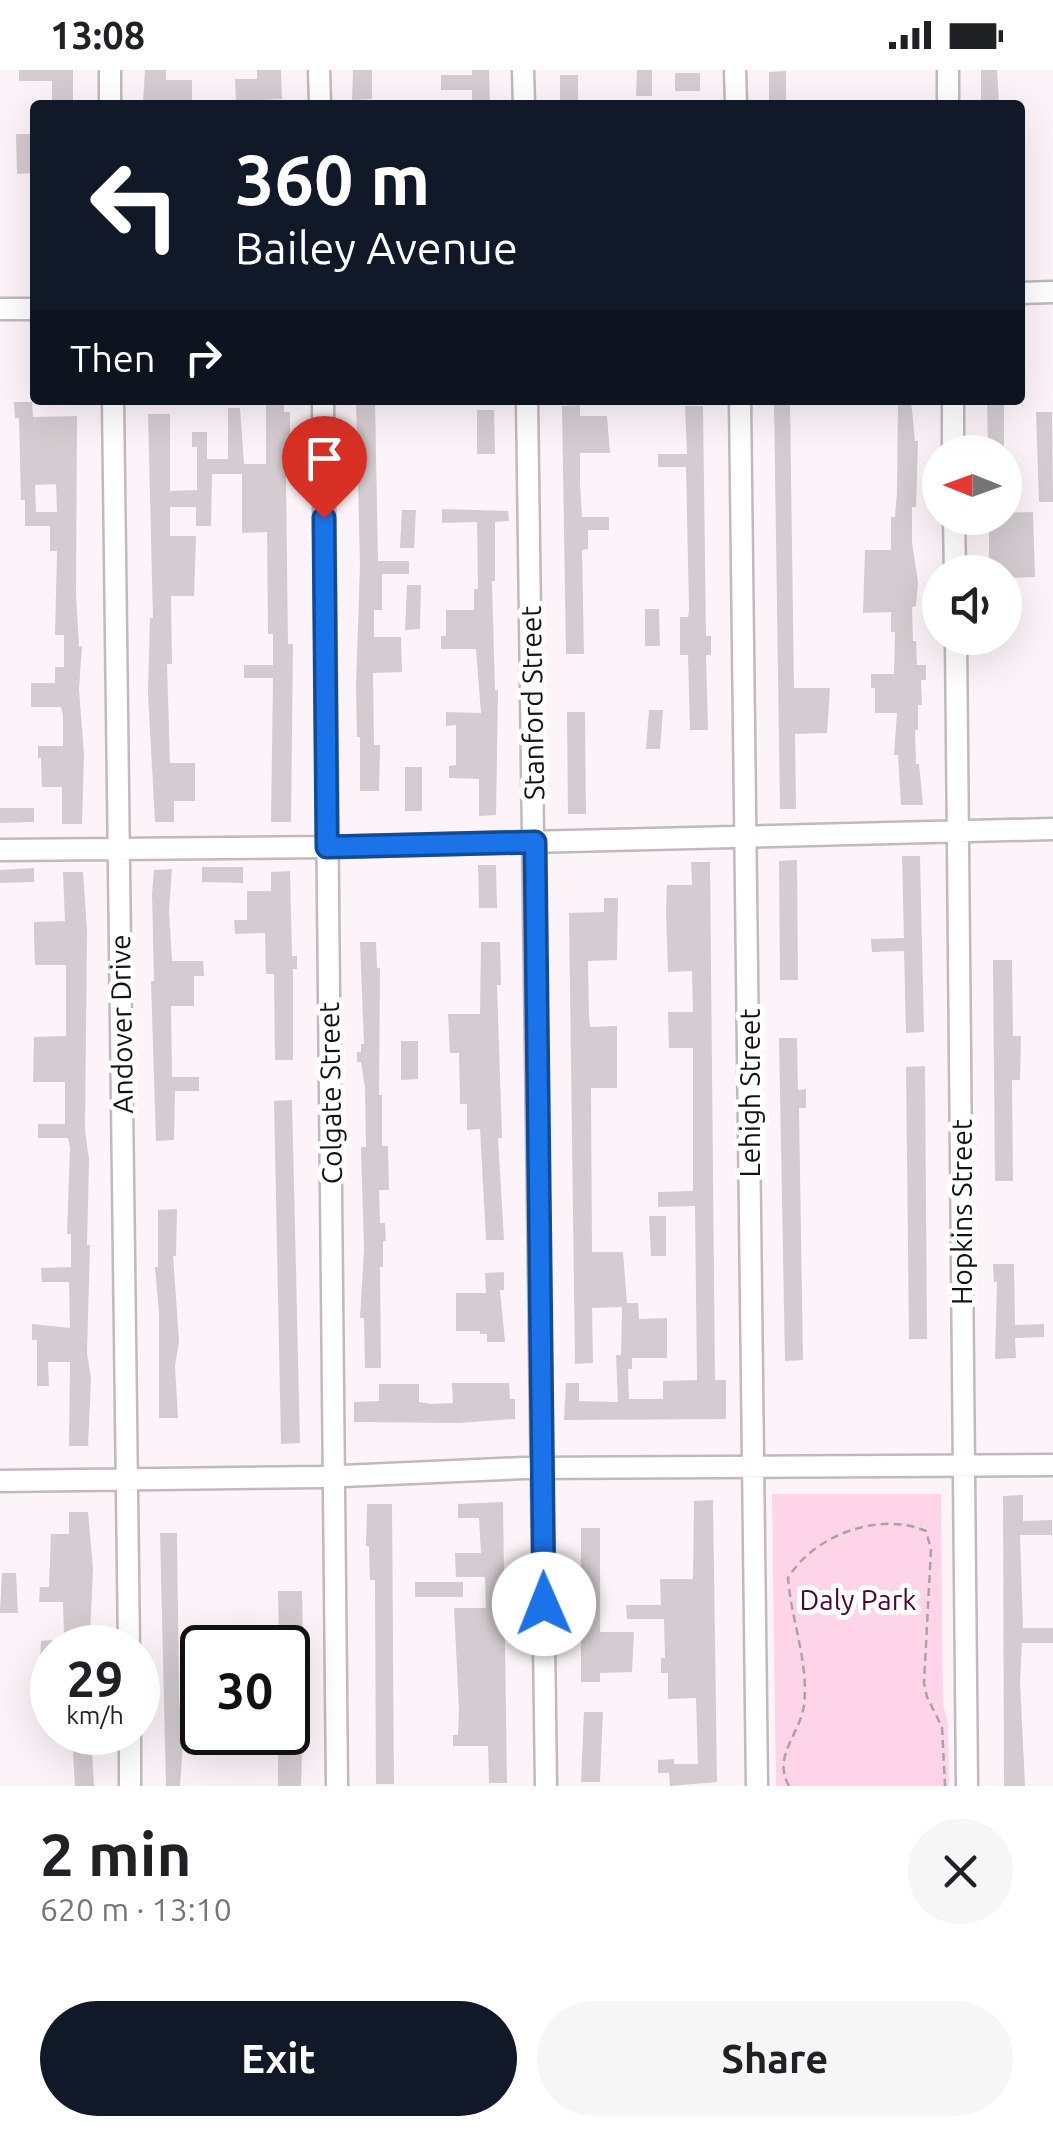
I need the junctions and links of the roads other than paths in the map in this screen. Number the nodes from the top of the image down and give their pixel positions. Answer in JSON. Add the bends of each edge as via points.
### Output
{"nodes":[{"id":1,"x":110,"y":70,"type":"edge"},
{"id":2,"x":319,"y":70,"type":"edge"},
{"id":3,"x":523,"y":70,"type":"edge"},
{"id":4,"x":736,"y":70,"type":"edge"},
{"id":5,"x":948,"y":70,"type":"edge"},
{"id":6,"x":110,"y":100,"type":"edge"},
{"id":7,"x":320,"y":100,"type":"edge"},
{"id":8,"x":524,"y":100,"type":"edge"},
{"id":9,"x":736,"y":100,"type":"edge"},
{"id":10,"x":948,"y":100,"type":"edge"},
{"id":11,"x":1053,"y":292,"type":"edge"},
{"id":12,"x":1025,"y":293,"type":"edge"},
{"id":13,"x":30,"y":309,"type":"edge"},
{"id":14,"x":0,"y":310,"type":"edge"},
{"id":15,"x":113,"y":405,"type":"edge"},
{"id":16,"x":323,"y":405,"type":"edge"},
{"id":17,"x":527,"y":405,"type":"edge"},
{"id":18,"x":740,"y":405,"type":"edge"},
{"id":19,"x":952,"y":405,"type":"edge"},
{"id":20,"x":953,"y":435,"type":"edge"},
{"id":21,"x":956,"y":655,"type":"edge"},
{"id":22,"x":1053,"y":829,"type":"edge"},
{"id":23,"x":958,"y":830,"type":"junction"},
{"id":24,"x":747,"y":837,"type":"junction"},
{"id":25,"x":535,"y":842,"type":"junction"},
{"id":26,"x":327,"y":847,"type":"junction"},
{"id":27,"x":119,"y":848,"type":"junction"},
{"id":28,"x":0,"y":850,"type":"edge"},
{"id":29,"x":1053,"y":1464,"type":"edge"},
{"id":30,"x":964,"y":1466,"type":"junction"},
{"id":31,"x":543,"y":1468,"type":"junction"},
{"id":32,"x":753,"y":1468,"type":"junction"},
{"id":33,"x":335,"y":1474,"type":"junction"},
{"id":34,"x":126,"y":1479,"type":"junction"},
{"id":35,"x":0,"y":1481,"type":"edge"},
{"id":36,"x":128,"y":1625,"type":"edge"},
{"id":37,"x":130,"y":1755,"type":"edge"},
{"id":38,"x":130,"y":1786,"type":"edge"},
{"id":39,"x":337,"y":1786,"type":"edge"},
{"id":40,"x":546,"y":1786,"type":"edge"},
{"id":41,"x":756,"y":1786,"type":"edge"},
{"id":42,"x":967,"y":1786,"type":"edge"}],
"edges":[{"from":1,"to":6,"type":"street"},
{"from":2,"to":7,"type":"street"},
{"from":3,"to":8,"type":"street"},
{"from":4,"to":9,"type":"street"},
{"from":5,"to":10,"type":"street"},
{"from":11,"to":12,"type":"street"},
{"from":13,"to":14,"type":"street"},
{"from":15,"to":27,"type":"street","name":"Andover Drive"},
{"from":16,"to":26,"type":"street","name":"Colgate Street"},
{"from":17,"to":25,"type":"street","name":"Stanford Street"},
{"from":18,"to":24,"type":"street","name":"Lehigh Street"},
{"from":19,"to":20,"type":"street"},
{"from":21,"to":23,"type":"street","name":"Hopkins Street"},
{"from":22,"to":23,"type":"street"},
{"from":23,"to":24,"type":"street"},
{"from":23,"to":30,"type":"street","name":"Hopkins Street"},
{"from":24,"to":25,"type":"street"},
{"from":24,"to":32,"type":"street","name":"Lehigh Street"},
{"from":25,"to":26,"type":"street"},
{"from":25,"to":31,"type":"street","name":"Stanford Street"},
{"from":26,"to":27,"type":"street"},
{"from":26,"to":33,"type":"street","name":"Colgate Street"},
{"from":27,"to":28,"type":"street"},
{"from":27,"to":34,"type":"street","name":"Andover Drive"},
{"from":29,"to":30,"type":"street"},
{"from":30,"to":32,"type":"street"},
{"from":30,"to":42,"type":"street","name":"Hopkins Street"},
{"from":31,"to":32,"type":"street"},
{"from":31,"to":33,"type":"street"},
{"from":31,"to":40,"type":"street","name":"Stanford Street"},
{"from":32,"to":41,"type":"street","name":"Lehigh Street"},
{"from":33,"to":34,"type":"street"},
{"from":33,"to":39,"type":"street","name":"Colgate Street"},
{"from":34,"to":35,"type":"street"},
{"from":34,"to":36,"type":"street","name":"Andover Drive"},
{"from":37,"to":38,"type":"street"}]}
